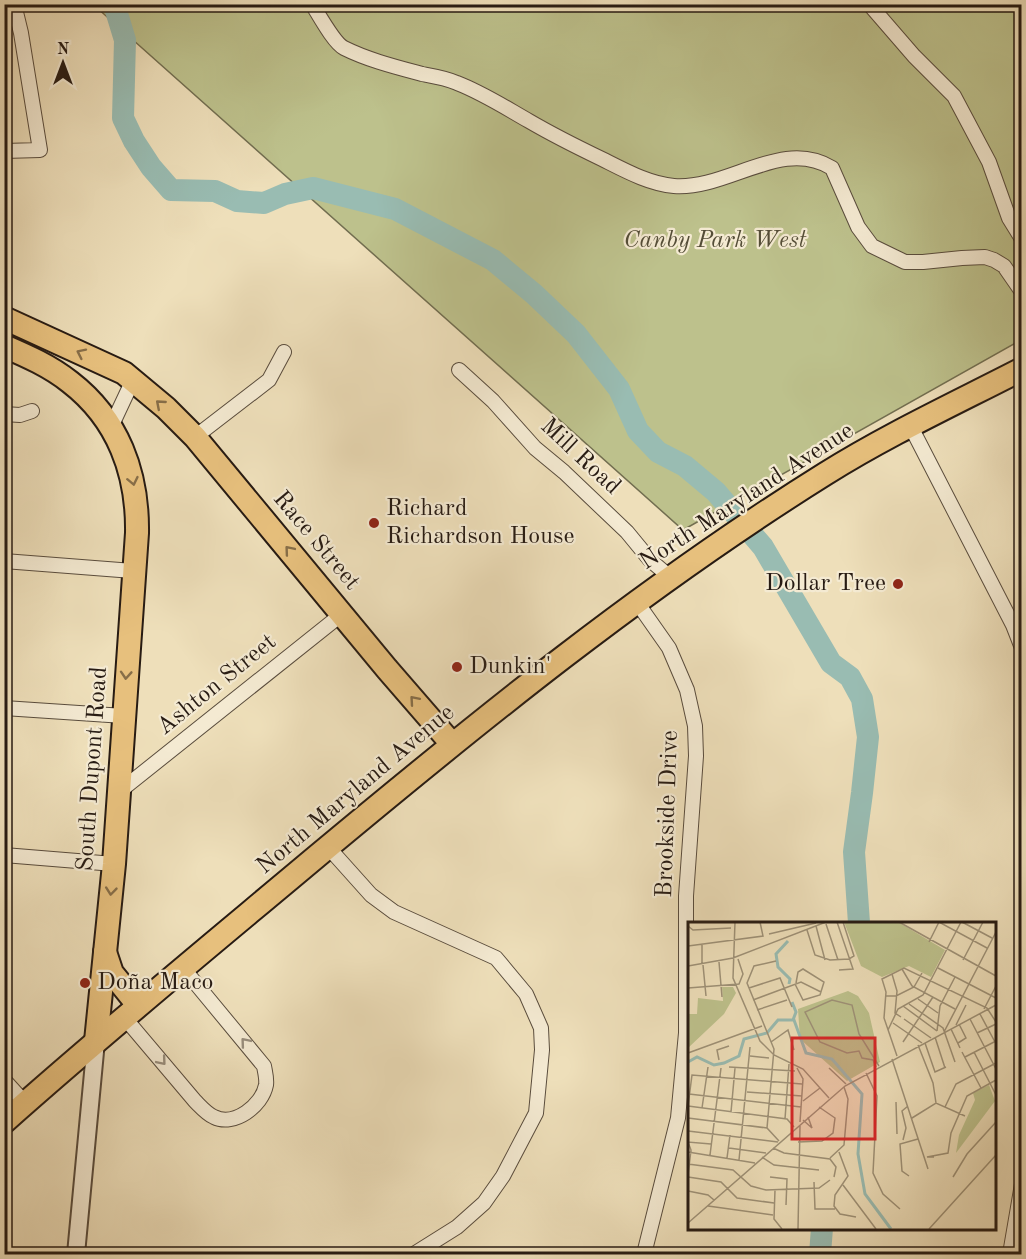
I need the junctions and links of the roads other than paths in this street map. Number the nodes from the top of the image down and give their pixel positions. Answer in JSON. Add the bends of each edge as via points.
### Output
{"nodes":[{"id":1,"x":14,"y":4,"type":"edge"},
{"id":2,"x":312,"y":4,"type":"edge"},
{"id":3,"x":869,"y":4,"type":"edge"},
{"id":4,"x":4,"y":151,"type":"edge"},
{"id":5,"x":1022,"y":239,"type":"edge"},
{"id":6,"x":1022,"y":292,"type":"edge"},
{"id":7,"x":4,"y":318,"type":"edge"},
{"id":8,"x":4,"y":346,"type":"edge"},
{"id":9,"x":284,"y":352,"type":"dead end"},
{"id":10,"x":1022,"y":369,"type":"edge"},
{"id":11,"x":459,"y":370,"type":"dead end"},
{"id":12,"x":132,"y":380,"type":"junction"},
{"id":13,"x":32,"y":411,"type":"dead end"},
{"id":14,"x":4,"y":414,"type":"edge"},
{"id":15,"x":111,"y":427,"type":"junction"},
{"id":16,"x":911,"y":427,"type":"junction"},
{"id":17,"x":195,"y":437,"type":"junction"},
{"id":18,"x":4,"y":561,"type":"edge"},
{"id":19,"x":133,"y":571,"type":"junction"},
{"id":20,"x":670,"y":577,"type":"junction"},
{"id":21,"x":636,"y":601,"type":"junction"},
{"id":22,"x":342,"y":614,"type":"junction"},
{"id":23,"x":1022,"y":648,"type":"edge"},
{"id":24,"x":4,"y":708,"type":"edge"},
{"id":25,"x":124,"y":716,"type":"junction"},
{"id":26,"x":452,"y":744,"type":"junction"},
{"id":27,"x":120,"y":792,"type":"junction"},
{"id":28,"x":328,"y":848,"type":"junction"},
{"id":29,"x":4,"y":855,"type":"edge"},
{"id":30,"x":114,"y":864,"type":"junction"},
{"id":31,"x":104,"y":950,"type":"junction"},
{"id":32,"x":183,"y":968,"type":"junction"},
{"id":33,"x":131,"y":1011,"type":"junction"},
{"id":34,"x":96,"y":1041,"type":"junction"},
{"id":35,"x":4,"y":1080,"type":"edge"},
{"id":36,"x":25,"y":1103,"type":"junction"},
{"id":37,"x":4,"y":1122,"type":"edge"},
{"id":38,"x":1022,"y":1184,"type":"edge"},
{"id":39,"x":76,"y":1254,"type":"edge"},
{"id":40,"x":414,"y":1254,"type":"edge"},
{"id":41,"x":644,"y":1254,"type":"edge"},
{"id":42,"x":1010,"y":1254,"type":"edge"}],
"edges":[{"from":1,"to":4,"type":"street","via":[[40,150]]},
{"from":2,"to":6,"type":"street","via":[[341,47],[455,82],[629,173],[674,186],[703,183],[795,157],[825,163],[832,168],[858,227],[872,246],[905,261],[985,257],[1004,266]]},
{"from":3,"to":5,"type":"street","via":[[954,96],[989,162],[1009,218]]},
{"from":12,"to":7,"type":"main road","one_way":true},
{"from":8,"to":15,"type":"main road","name":"South Dupont Road","via":[[69,381]]},
{"from":9,"to":17,"type":"street","via":[[269,380]]},
{"from":10,"to":16,"type":"main road","name":"North Maryland Avenue"},
{"from":11,"to":20,"type":"street","name":"Mill Road"},
{"from":12,"to":15,"type":"street"},
{"from":17,"to":12,"type":"main road","name":"Race Street","one_way":true},
{"from":13,"to":14,"type":"street"},
{"from":15,"to":19,"type":"main road","name":"South Dupont Road","one_way":true,"via":[[131,470],[136,495]]},
{"from":16,"to":20,"type":"main road","name":"North Maryland Avenue","via":[[828,472]]},
{"from":16,"to":23,"type":"street"},
{"from":22,"to":17,"type":"main road","name":"Race Street","one_way":true},
{"from":18,"to":19,"type":"street"},
{"from":19,"to":25,"type":"main road","name":"South Dupont Road","one_way":true},
{"from":20,"to":21,"type":"main road","name":"North Maryland Avenue"},
{"from":21,"to":26,"type":"main road","name":"North Maryland Avenue"},
{"from":21,"to":41,"type":"street","name":"Brookside Drive","via":[[669,648],[687,690],[695,726],[696,756],[686,896],[686,1033],[678,1118]]},
{"from":26,"to":22,"type":"main road","name":"Race Street","one_way":true},
{"from":22,"to":27,"type":"street","name":"Ashton Street"},
{"from":24,"to":25,"type":"street"},
{"from":25,"to":27,"type":"main road","name":"South Dupont Road"},
{"from":26,"to":28,"type":"main road","name":"North Maryland Avenue"},
{"from":27,"to":30,"type":"main road","name":"South Dupont Road"},
{"from":28,"to":32,"type":"main road","name":"North Maryland Avenue"},
{"from":28,"to":40,"type":"street","via":[[371,896],[394,912],[496,958],[526,994],[541,1028],[536,1113],[503,1176],[484,1203],[457,1227]]},
{"from":29,"to":30,"type":"street"},
{"from":30,"to":31,"type":"main road","name":"South Dupont Road","one_way":true},
{"from":31,"to":33,"type":"main road"},
{"from":31,"to":34,"type":"main road","name":"South Dupont Road"},
{"from":32,"to":33,"type":"main road","name":"North Maryland Avenue"},
{"from":33,"to":32,"type":"street","one_way":true,"via":[[195,1101],[208,1113],[223,1119],[252,1109],[266,1086],[264,1066]]},
{"from":33,"to":34,"type":"main road","name":"North Maryland Avenue"},
{"from":34,"to":36,"type":"main road","name":"North Maryland Avenue"},
{"from":34,"to":39,"type":"street","name":"South Dupont Road"},
{"from":35,"to":36,"type":"street"},
{"from":36,"to":37,"type":"main road","name":"North Maryland Avenue"},
{"from":38,"to":42,"type":"street"}]}
